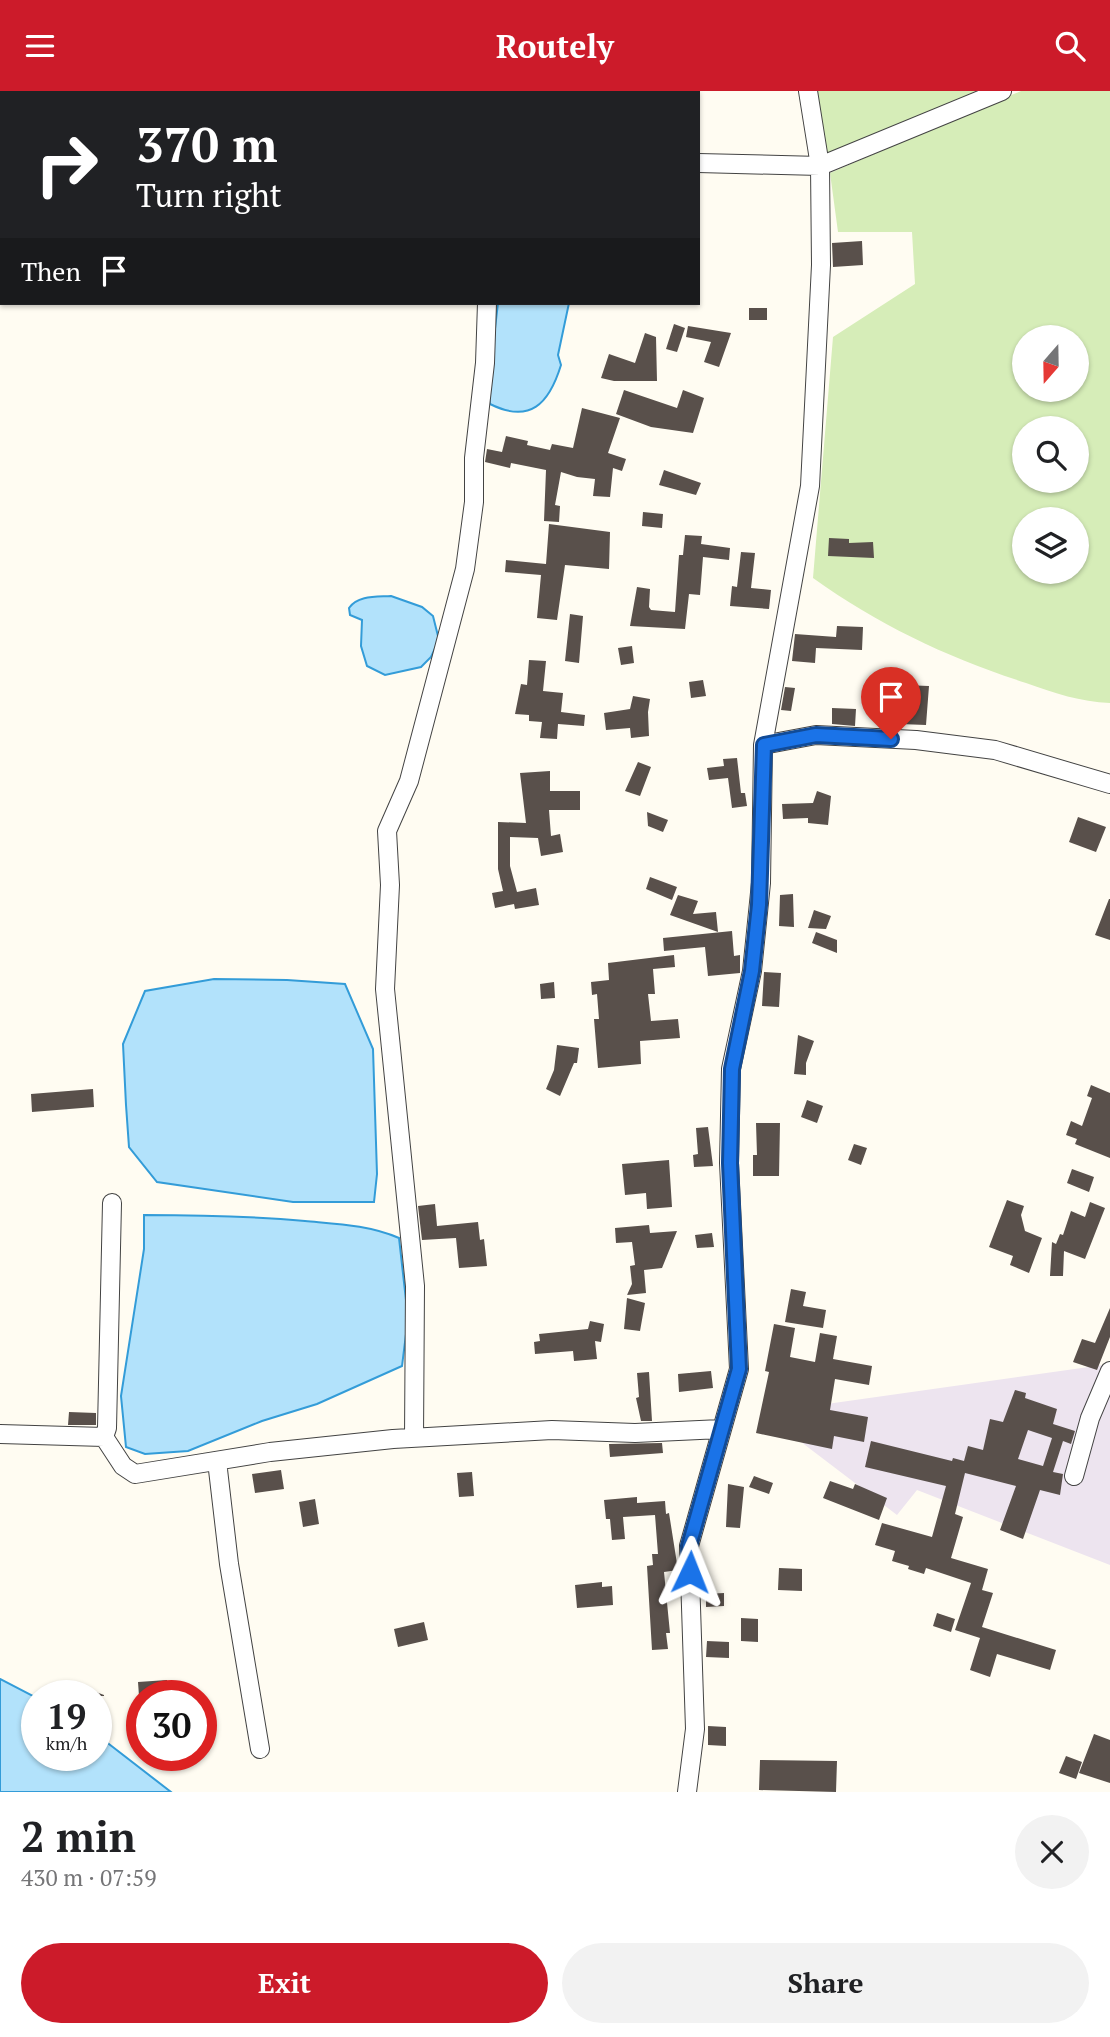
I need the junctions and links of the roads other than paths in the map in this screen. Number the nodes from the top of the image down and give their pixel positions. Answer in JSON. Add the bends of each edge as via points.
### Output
{"nodes":[{"id":1,"x":808,"y":91,"type":"edge"},
{"id":2,"x":1002,"y":91,"type":"edge"},
{"id":3,"x":700,"y":163,"type":"edge"},
{"id":4,"x":820,"y":166,"type":"junction"},
{"id":5,"x":487,"y":305,"type":"edge"},
{"id":6,"x":764,"y":745,"type":"junction"},
{"id":7,"x":1110,"y":784,"type":"edge"},
{"id":8,"x":112,"y":1203,"type":"dead end"},
{"id":9,"x":1110,"y":1371,"type":"edge"},
{"id":10,"x":721,"y":1429,"type":"junction"},
{"id":11,"x":0,"y":1434,"type":"edge"},
{"id":12,"x":104,"y":1437,"type":"junction"},
{"id":13,"x":414,"y":1438,"type":"junction"},
{"id":14,"x":217,"y":1461,"type":"junction"},
{"id":15,"x":1074,"y":1476,"type":"dead end"},
{"id":16,"x":260,"y":1749,"type":"dead end"},
{"id":17,"x":687,"y":1792,"type":"edge"}],
"edges":[{"from":1,"to":4,"type":"street"},
{"from":2,"to":4,"type":"street"},
{"from":3,"to":4,"type":"street"},
{"from":4,"to":6,"type":"street","via":[[821,265],[810,486]]},
{"from":5,"to":13,"type":"street","via":[[465,569],[409,781],[387,831],[390,885],[385,989],[415,1286]]},
{"from":6,"to":7,"type":"street","via":[[816,735],[916,740],[995,750]]},
{"from":6,"to":10,"type":"street","via":[[761,883],[752,971],[732,1069],[730,1163],[739,1369]]},
{"from":8,"to":12,"type":"street"},
{"from":9,"to":15,"type":"street","via":[[1090,1418]]},
{"from":10,"to":13,"type":"street","via":[[552,1430]]},
{"from":10,"to":17,"type":"street","via":[[689,1546],[695,1729]]},
{"from":11,"to":12,"type":"street"},
{"from":12,"to":14,"type":"street","via":[[122,1466],[135,1474]]},
{"from":13,"to":14,"type":"street"},
{"from":14,"to":16,"type":"street"}]}
